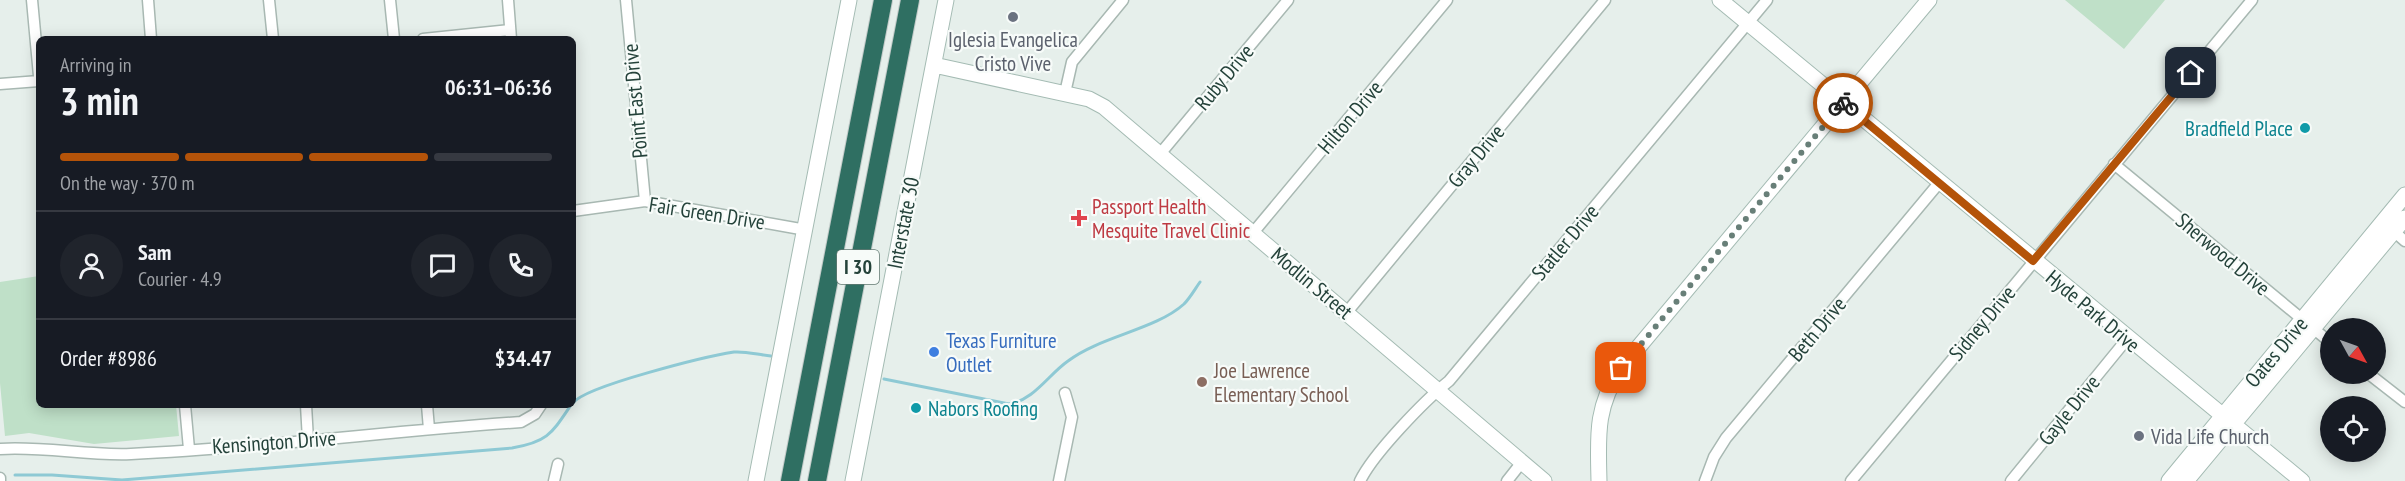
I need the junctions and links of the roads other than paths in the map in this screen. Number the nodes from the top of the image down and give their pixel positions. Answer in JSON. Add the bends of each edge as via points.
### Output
{"nodes":[{"id":1,"x":32,"y":0,"type":"edge"},
{"id":2,"x":148,"y":0,"type":"edge"},
{"id":3,"x":269,"y":0,"type":"edge"},
{"id":4,"x":390,"y":0,"type":"edge"},
{"id":5,"x":508,"y":0,"type":"edge"},
{"id":6,"x":626,"y":0,"type":"edge"},
{"id":7,"x":849,"y":0,"type":"edge"},
{"id":8,"x":874,"y":0,"type":"edge"},
{"id":9,"x":883,"y":0,"type":"edge"},
{"id":10,"x":910,"y":0,"type":"edge"},
{"id":11,"x":923,"y":0,"type":"edge"},
{"id":12,"x":946,"y":0,"type":"edge"},
{"id":13,"x":1123,"y":0,"type":"edge"},
{"id":14,"x":1288,"y":0,"type":"edge"},
{"id":15,"x":1448,"y":0,"type":"edge"},
{"id":16,"x":1605,"y":0,"type":"edge"},
{"id":17,"x":1720,"y":0,"type":"edge"},
{"id":18,"x":1767,"y":0,"type":"edge"},
{"id":19,"x":1929,"y":0,"type":"edge"},
{"id":20,"x":2252,"y":0,"type":"edge"},
{"id":21,"x":1748,"y":23,"type":"junction"},
{"id":22,"x":511,"y":35,"type":"edge"},
{"id":23,"x":151,"y":36,"type":"edge"},
{"id":24,"x":273,"y":36,"type":"edge"},
{"id":25,"x":394,"y":36,"type":"edge"},
{"id":26,"x":489,"y":36,"type":"edge"},
{"id":27,"x":36,"y":43,"type":"edge"},
{"id":28,"x":934,"y":65,"type":"junction"},
{"id":29,"x":36,"y":81,"type":"edge"},
{"id":30,"x":0,"y":84,"type":"edge"},
{"id":31,"x":1065,"y":93,"type":"junction"},
{"id":32,"x":863,"y":99,"type":"junction"},
{"id":33,"x":1843,"y":103,"type":"junction"},
{"id":34,"x":884,"y":134,"type":"junction"},
{"id":35,"x":1160,"y":154,"type":"junction"},
{"id":36,"x":2114,"y":164,"type":"junction"},
{"id":37,"x":1939,"y":183,"type":"junction"},
{"id":38,"x":2405,"y":195,"type":"edge"},
{"id":39,"x":645,"y":201,"type":"junction"},
{"id":40,"x":576,"y":211,"type":"edge"},
{"id":41,"x":2405,"y":218,"type":"edge"},
{"id":42,"x":806,"y":230,"type":"junction"},
{"id":43,"x":2394,"y":232,"type":"edge"},
{"id":44,"x":1252,"y":234,"type":"junction"},
{"id":45,"x":2033,"y":261,"type":"junction"},
{"id":46,"x":1347,"y":312,"type":"junction"},
{"id":47,"x":2308,"y":324,"type":"junction"},
{"id":48,"x":2320,"y":334,"type":"edge"},
{"id":49,"x":2127,"y":339,"type":"junction"},
{"id":50,"x":2382,"y":384,"type":"edge"},
{"id":51,"x":1438,"y":390,"type":"junction"},
{"id":52,"x":1065,"y":393,"type":"dead end"},
{"id":53,"x":2405,"y":402,"type":"edge"},
{"id":54,"x":185,"y":408,"type":"edge"},
{"id":55,"x":306,"y":408,"type":"edge"},
{"id":56,"x":427,"y":408,"type":"edge"},
{"id":57,"x":538,"y":408,"type":"edge"},
{"id":58,"x":2227,"y":421,"type":"junction"},
{"id":59,"x":429,"y":429,"type":"junction"},
{"id":60,"x":308,"y":440,"type":"junction"},
{"id":61,"x":0,"y":449,"type":"edge"},
{"id":62,"x":189,"y":449,"type":"junction"},
{"id":63,"x":1522,"y":462,"type":"junction"},
{"id":64,"x":558,"y":464,"type":"dead end"},
{"id":65,"x":554,"y":481,"type":"edge"},
{"id":66,"x":756,"y":481,"type":"edge"},
{"id":67,"x":790,"y":481,"type":"edge"},
{"id":68,"x":817,"y":481,"type":"edge"},
{"id":69,"x":853,"y":481,"type":"edge"},
{"id":70,"x":1059,"y":481,"type":"edge"},
{"id":71,"x":1360,"y":481,"type":"edge"},
{"id":72,"x":1507,"y":481,"type":"edge"},
{"id":73,"x":1544,"y":481,"type":"edge"},
{"id":74,"x":1599,"y":481,"type":"edge"},
{"id":75,"x":1705,"y":481,"type":"edge"},
{"id":76,"x":1851,"y":481,"type":"edge"},
{"id":77,"x":2011,"y":481,"type":"edge"},
{"id":78,"x":2169,"y":481,"type":"edge"},
{"id":79,"x":2186,"y":481,"type":"edge"},
{"id":80,"x":2302,"y":481,"type":"edge"}],
"edges":[{"from":1,"to":27,"type":"street"},
{"from":2,"to":23,"type":"street"},
{"from":3,"to":24,"type":"street"},
{"from":4,"to":25,"type":"street"},
{"from":5,"to":22,"type":"street"},
{"from":6,"to":39,"type":"street","name":"Point East Drive"},
{"from":7,"to":42,"type":"street"},
{"from":8,"to":32,"type":"highway"},
{"from":9,"to":32,"type":"highway","number":"I 30"},
{"from":10,"to":34,"type":"highway","number":"I 30"},
{"from":11,"to":34,"type":"highway"},
{"from":12,"to":28,"type":"street","name":"Interstate 30"},
{"from":13,"to":31,"type":"street","via":[[1072,62]]},
{"from":14,"to":35,"type":"street","name":"Ruby Drive"},
{"from":15,"to":44,"type":"street","name":"Hilton Drive"},
{"from":16,"to":46,"type":"street","name":"Gray Drive"},
{"from":17,"to":21,"type":"street","name":"Hyde Park Drive"},
{"from":18,"to":21,"type":"street","name":"Statler Drive"},
{"from":19,"to":33,"type":"street"},
{"from":20,"to":36,"type":"street","name":"Sidney Drive"},
{"from":21,"to":33,"type":"street","name":"Hyde Park Drive"},
{"from":21,"to":51,"type":"street","name":"Statler Drive"},
{"from":22,"to":26,"type":"street"},
{"from":28,"to":31,"type":"street","name":"Modlin Street"},
{"from":28,"to":69,"type":"street","name":"Interstate 30"},
{"from":29,"to":30,"type":"street"},
{"from":31,"to":35,"type":"street","name":"Modlin Street","via":[[1104,107]]},
{"from":32,"to":67,"type":"highway","number":"I 30"},
{"from":33,"to":37,"type":"street","name":"Hyde Park Drive"},
{"from":33,"to":74,"type":"street","via":[[1615,377],[1599,415]]},
{"from":34,"to":68,"type":"highway","number":"I 30"},
{"from":35,"to":44,"type":"street","name":"Modlin Street"},
{"from":36,"to":45,"type":"street","name":"Sidney Drive"},
{"from":36,"to":47,"type":"street","name":"Sherwood Drive"},
{"from":37,"to":45,"type":"street","name":"Hyde Park Drive"},
{"from":37,"to":75,"type":"street","name":"Beth Drive","via":[[1726,438]]},
{"from":38,"to":43,"type":"street","name":"Oates Drive"},
{"from":39,"to":40,"type":"street","name":"Fair Green Drive"},
{"from":39,"to":42,"type":"street","name":"Fair Green Drive"},
{"from":41,"to":43,"type":"street","name":"Oates Drive"},
{"from":42,"to":66,"type":"street"},
{"from":43,"to":47,"type":"street","name":"Oates Drive"},
{"from":44,"to":46,"type":"street","name":"Modlin Street"},
{"from":45,"to":49,"type":"street","name":"Hyde Park Drive"},
{"from":45,"to":76,"type":"street","name":"Sidney Drive"},
{"from":46,"to":51,"type":"street","name":"Modlin Street"},
{"from":47,"to":48,"type":"street","name":"Sherwood Drive"},
{"from":47,"to":58,"type":"street","name":"Oates Drive"},
{"from":49,"to":58,"type":"street","name":"Hyde Park Drive"},
{"from":49,"to":77,"type":"street","name":"Gayle Drive"},
{"from":50,"to":53,"type":"street"},
{"from":51,"to":63,"type":"street","name":"Modlin Street"},
{"from":51,"to":71,"type":"street","name":"Statler Drive"},
{"from":52,"to":70,"type":"street","via":[[1072,417]]},
{"from":54,"to":62,"type":"street"},
{"from":55,"to":60,"type":"street"},
{"from":56,"to":59,"type":"street"},
{"from":57,"to":59,"type":"street","name":"Kensington Drive","via":[[525,421]]},
{"from":58,"to":78,"type":"street","name":"Oates Drive"},
{"from":58,"to":79,"type":"street","name":"Oates Drive"},
{"from":58,"to":80,"type":"street","name":"Hyde Park Drive"},
{"from":59,"to":60,"type":"street","name":"Kensington Drive"},
{"from":60,"to":62,"type":"street","name":"Kensington Drive"},
{"from":61,"to":62,"type":"street","name":"Kensington Drive","via":[[97,456]]},
{"from":63,"to":72,"type":"street"},
{"from":63,"to":73,"type":"street","name":"Modlin Street"},
{"from":64,"to":65,"type":"street"}]}
